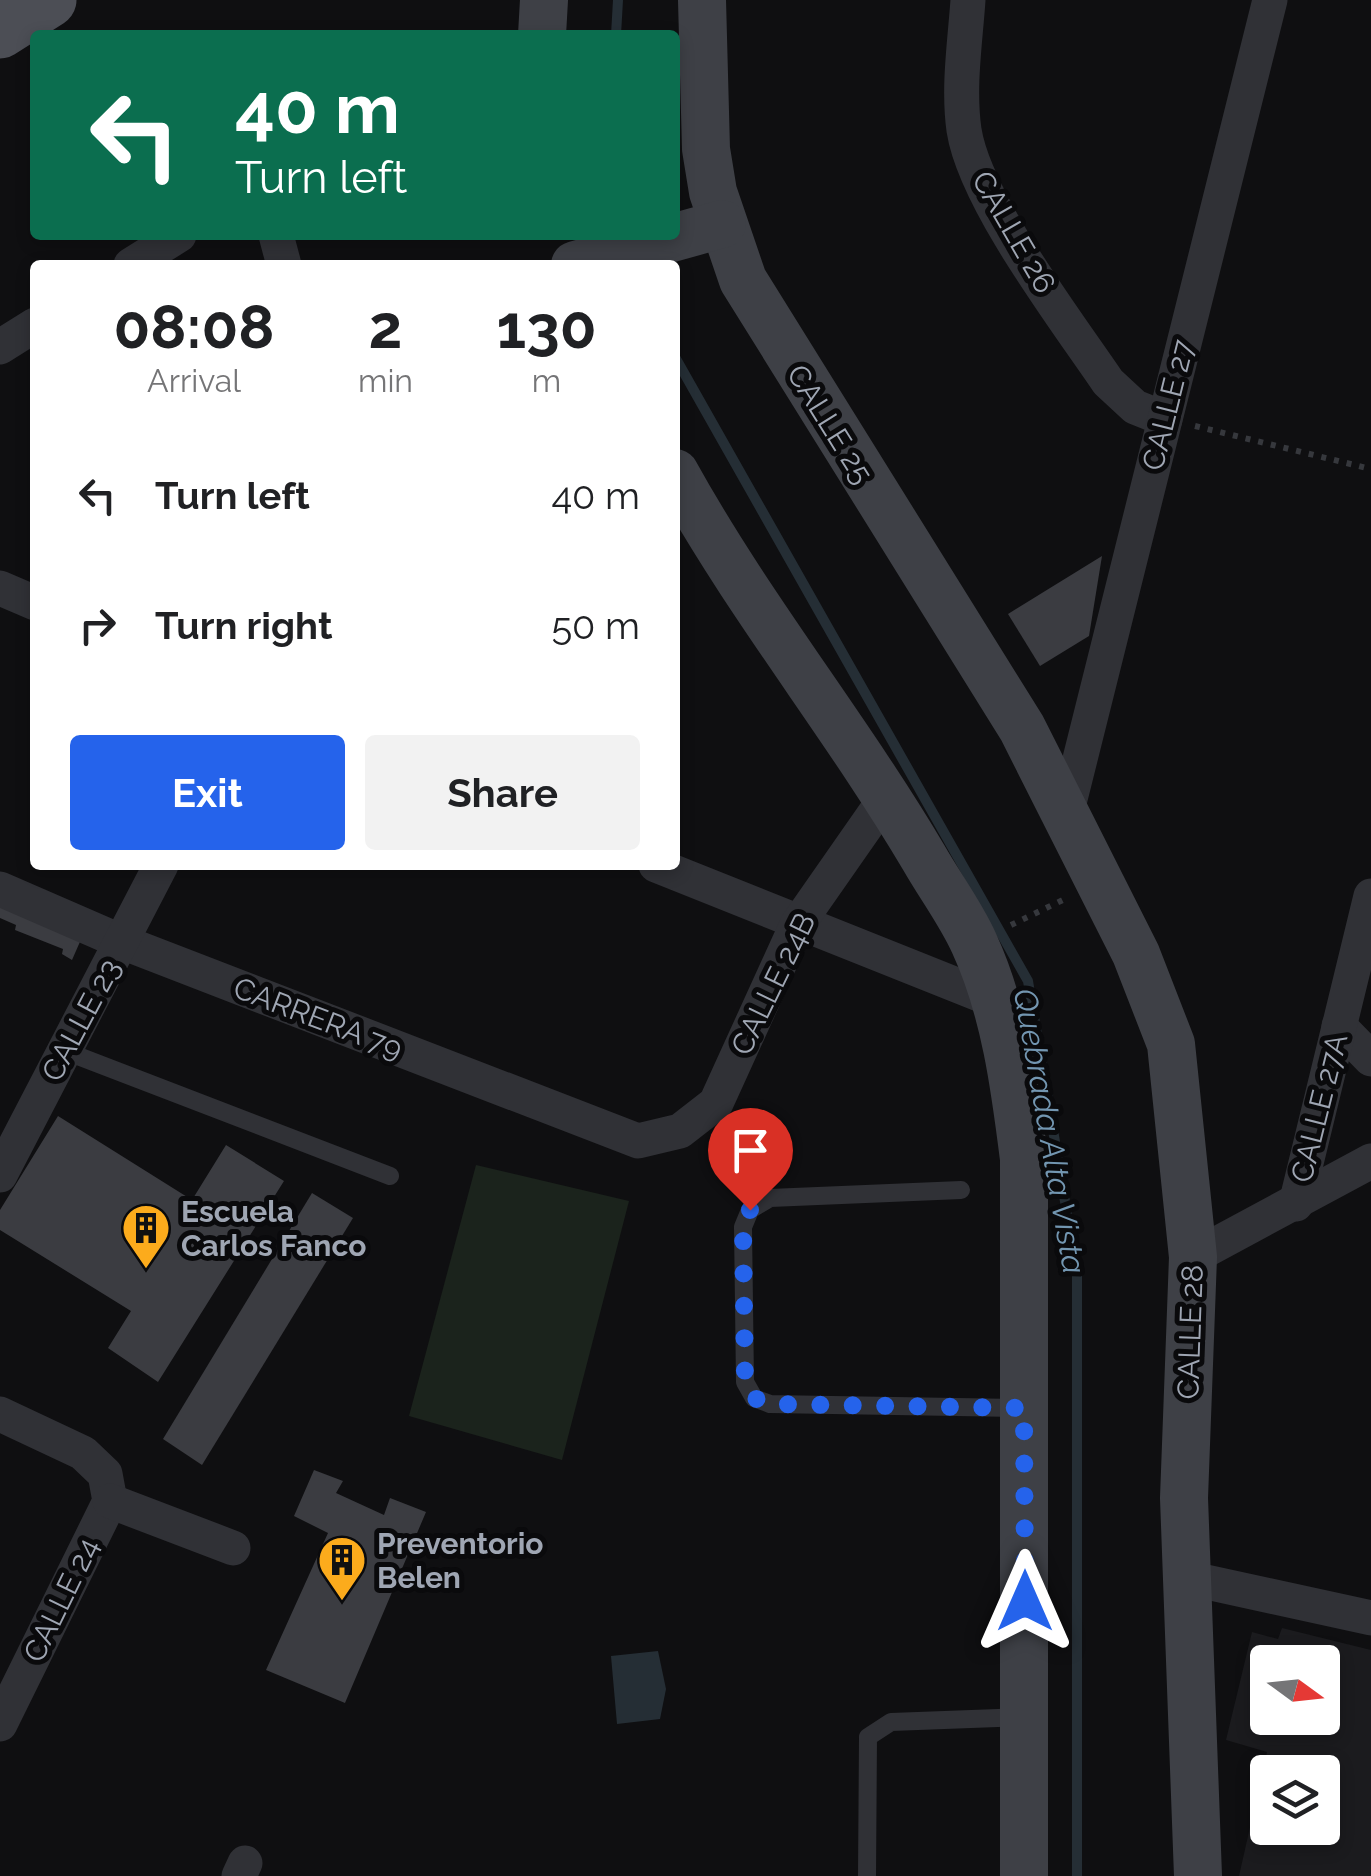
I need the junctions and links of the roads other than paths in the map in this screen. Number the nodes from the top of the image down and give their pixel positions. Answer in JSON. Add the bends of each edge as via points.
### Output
{"nodes":[{"id":1,"x":49,"y":0,"type":"edge"},
{"id":2,"x":702,"y":0,"type":"edge"},
{"id":3,"x":968,"y":0,"type":"edge"},
{"id":4,"x":1270,"y":0,"type":"edge"},
{"id":5,"x":0,"y":30,"type":"edge"},
{"id":6,"x":722,"y":224,"type":"junction"},
{"id":7,"x":680,"y":235,"type":"edge"},
{"id":8,"x":172,"y":240,"type":"edge"},
{"id":9,"x":661,"y":240,"type":"edge"},
{"id":10,"x":139,"y":260,"type":"edge"},
{"id":11,"x":594,"y":260,"type":"edge"},
{"id":12,"x":30,"y":328,"type":"edge"},
{"id":13,"x":0,"y":346,"type":"edge"},
{"id":14,"x":1165,"y":418,"type":"junction"},
{"id":15,"x":680,"y":482,"type":"edge"},
{"id":16,"x":0,"y":588,"type":"edge"},
{"id":17,"x":30,"y":601,"type":"edge"},
{"id":18,"x":888,"y":796,"type":"junction"},
{"id":19,"x":1067,"y":811,"type":"junction"},
{"id":20,"x":158,"y":870,"type":"edge"},
{"id":21,"x":668,"y":870,"type":"edge"},
{"id":22,"x":0,"y":889,"type":"edge"},
{"id":23,"x":1371,"y":896,"type":"edge"},
{"id":24,"x":797,"y":924,"type":"junction"},
{"id":25,"x":122,"y":942,"type":"junction"},
{"id":26,"x":994,"y":1000,"type":"junction"},
{"id":27,"x":1339,"y":1026,"type":"junction"},
{"id":28,"x":65,"y":1051,"type":"junction"},
{"id":29,"x":1371,"y":1059,"type":"edge"},
{"id":30,"x":638,"y":1141,"type":"joint"},
{"id":31,"x":1371,"y":1161,"type":"edge"},
{"id":32,"x":0,"y":1174,"type":"edge"},
{"id":33,"x":390,"y":1176,"type":"dead end"},
{"id":34,"x":961,"y":1190,"type":"dead end"},
{"id":35,"x":1296,"y":1204,"type":"junction"},
{"id":36,"x":1193,"y":1257,"type":"junction"},
{"id":37,"x":1024,"y":1408,"type":"junction"},
{"id":38,"x":0,"y":1414,"type":"edge"},
{"id":39,"x":107,"y":1487,"type":"junction"},
{"id":40,"x":233,"y":1548,"type":"dead end"},
{"id":41,"x":1188,"y":1578,"type":"junction"},
{"id":42,"x":1371,"y":1618,"type":"edge"},
{"id":43,"x":1026,"y":1717,"type":"junction"},
{"id":44,"x":0,"y":1724,"type":"edge"},
{"id":45,"x":867,"y":1876,"type":"edge"},
{"id":46,"x":1024,"y":1876,"type":"edge"},
{"id":47,"x":1198,"y":1876,"type":"edge"}],
"edges":[{"from":1,"to":5,"type":"main road"},
{"from":2,"to":6,"type":"street","name":"CALLE 25","via":[[703,118]]},
{"from":3,"to":14,"type":"street","name":"CALLE 26","via":[[961,92],[964,133],[978,178],[1108,382],[1135,407]]},
{"from":4,"to":14,"type":"street","name":"CALLE 27"},
{"from":6,"to":7,"type":"street"},
{"from":6,"to":19,"type":"street","name":"CALLE 25","via":[[743,280]]},
{"from":8,"to":10,"type":"street"},
{"from":9,"to":11,"type":"street"},
{"from":12,"to":13,"type":"street"},
{"from":14,"to":19,"type":"street","name":"CALLE 27"},
{"from":15,"to":18,"type":"street","via":[[709,535]]},
{"from":16,"to":17,"type":"street"},
{"from":18,"to":24,"type":"street","name":"CALLE 24B"},
{"from":18,"to":26,"type":"street","via":[[974,943]]},
{"from":19,"to":36,"type":"street","name":"CALLE 28","via":[[1171,1044]]},
{"from":20,"to":25,"type":"street","name":"CALLE 23"},
{"from":21,"to":24,"type":"street"},
{"from":22,"to":25,"type":"street","name":"CARRERA 79"},
{"from":23,"to":27,"type":"street","name":"CALLE 27A"},
{"from":24,"to":26,"type":"street"},
{"from":24,"to":30,"type":"street","name":"CALLE 24B","via":[[716,1103],[680,1132]]},
{"from":25,"to":28,"type":"street","name":"CALLE 23"},
{"from":25,"to":30,"type":"street","name":"CARRERA 79"},
{"from":26,"to":37,"type":"street","via":[[1024,1158]]},
{"from":27,"to":29,"type":"street"},
{"from":27,"to":35,"type":"street","name":"CALLE 27A"},
{"from":28,"to":32,"type":"street","name":"CALLE 23"},
{"from":28,"to":33,"type":"lane"},
{"from":31,"to":35,"type":"street"},
{"from":34,"to":37,"type":"lane","via":[[770,1198],[750,1210],[743,1227],[745,1382],[754,1398],[770,1404]]},
{"from":35,"to":36,"type":"street"},
{"from":36,"to":41,"type":"street","name":"CALLE 28","via":[[1184,1498]]},
{"from":37,"to":43,"type":"street"},
{"from":38,"to":39,"type":"street","via":[[83,1453]]},
{"from":39,"to":40,"type":"street"},
{"from":39,"to":44,"type":"street","name":"CALLE 24"},
{"from":41,"to":42,"type":"street"},
{"from":41,"to":47,"type":"street","name":"CALLE 28"},
{"from":43,"to":45,"type":"lane","via":[[878,1726],[868,1737]]},
{"from":43,"to":46,"type":"street"}]}
